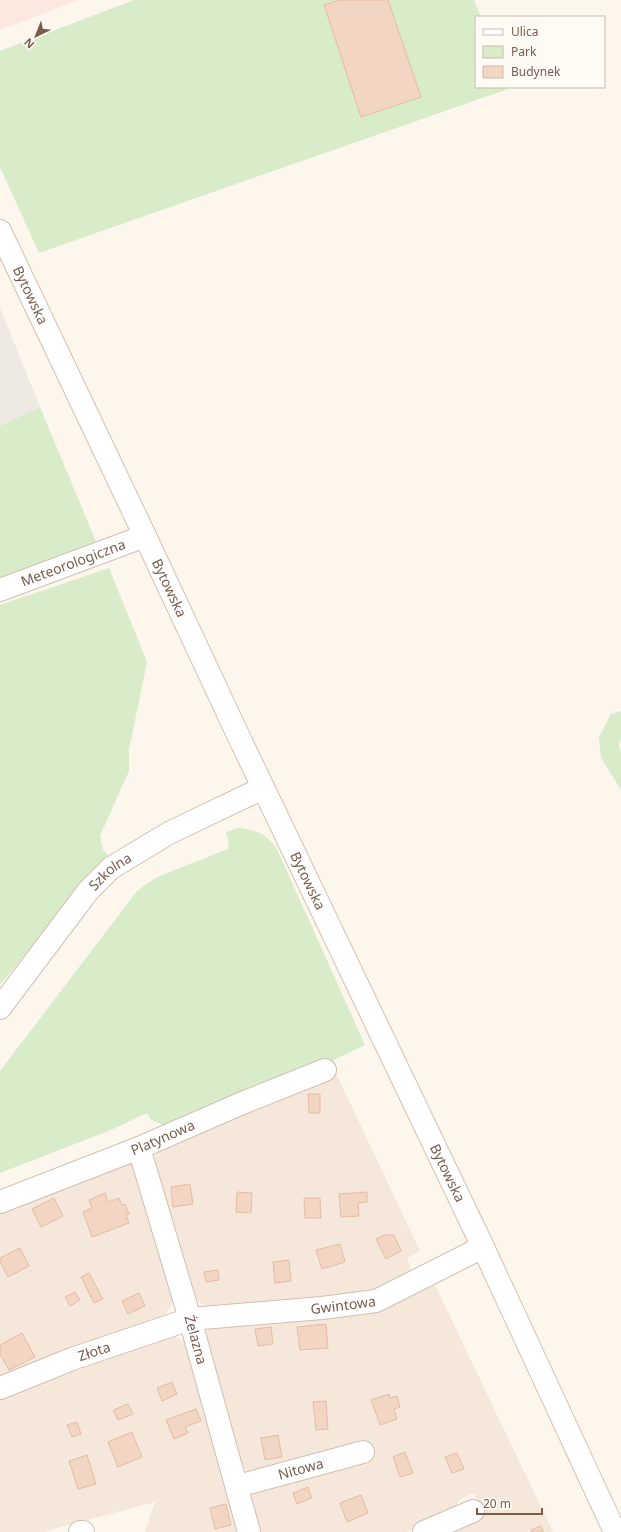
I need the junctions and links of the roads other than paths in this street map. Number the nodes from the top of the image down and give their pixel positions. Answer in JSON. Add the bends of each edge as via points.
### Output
{"nodes":[{"id":1,"x":0,"y":231,"type":"edge"},
{"id":2,"x":145,"y":536,"type":"junction"},
{"id":3,"x":0,"y":590,"type":"edge"},
{"id":4,"x":263,"y":788,"type":"junction"},
{"id":5,"x":0,"y":1008,"type":"edge"},
{"id":6,"x":325,"y":1070,"type":"dead end"},
{"id":7,"x":139,"y":1148,"type":"junction"},
{"id":8,"x":0,"y":1202,"type":"edge"},
{"id":9,"x":483,"y":1247,"type":"junction"},
{"id":10,"x":190,"y":1319,"type":"junction"},
{"id":11,"x":0,"y":1388,"type":"edge"},
{"id":12,"x":364,"y":1452,"type":"dead end"},
{"id":13,"x":238,"y":1486,"type":"junction"},
{"id":14,"x":473,"y":1511,"type":"dead end"},
{"id":15,"x":250,"y":1532,"type":"edge"},
{"id":16,"x":424,"y":1532,"type":"edge"},
{"id":17,"x":615,"y":1532,"type":"edge"}],
"edges":[{"from":1,"to":2,"type":"street","name":"Bytowska"},
{"from":2,"to":3,"type":"street","name":"Meteorologiczna"},
{"from":2,"to":4,"type":"street","name":"Bytowska"},
{"from":4,"to":5,"type":"street","name":"Szkolna","via":[[169,833],[111,868],[88,891]]},
{"from":4,"to":9,"type":"street","name":"Bytowska"},
{"from":6,"to":7,"type":"street","name":"Platynowa"},
{"from":7,"to":8,"type":"street","name":"Platynowa"},
{"from":7,"to":10,"type":"street","name":"Żelazna"},
{"from":9,"to":10,"type":"street","name":"Gwintowa","via":[[376,1301]]},
{"from":9,"to":17,"type":"street","name":"Bytowska"},
{"from":10,"to":11,"type":"street","name":"Złota","via":[[72,1359]]},
{"from":10,"to":13,"type":"street","name":"Żelazna"},
{"from":12,"to":13,"type":"street","name":"Nitowa"},
{"from":13,"to":15,"type":"street","name":"Żelazna"},
{"from":14,"to":16,"type":"street"}]}
